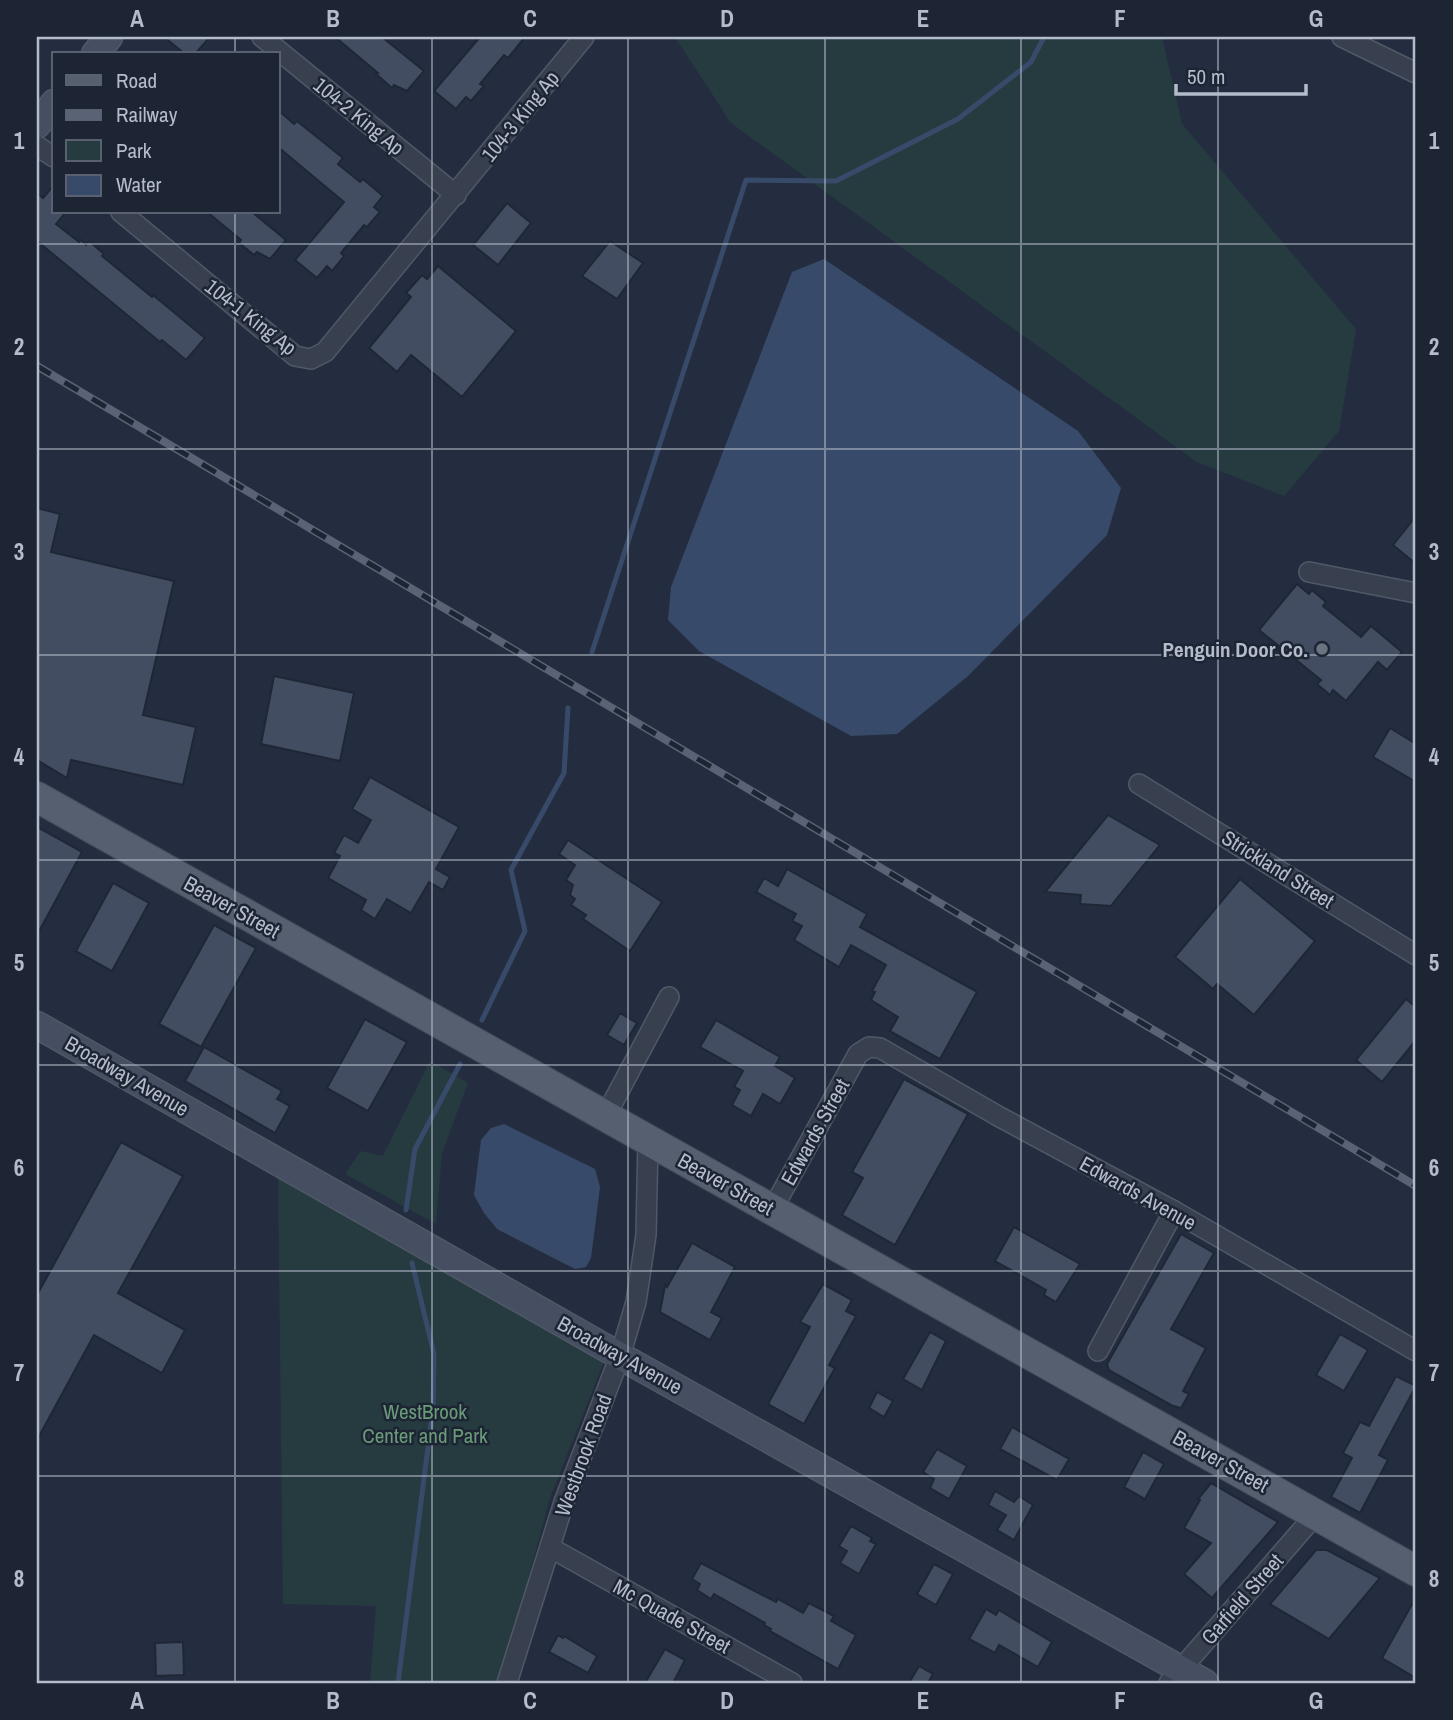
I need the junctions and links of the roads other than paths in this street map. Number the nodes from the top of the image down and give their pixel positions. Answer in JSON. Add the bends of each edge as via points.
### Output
{"nodes":[{"id":1,"x":109,"y":37,"type":"edge"},
{"id":2,"x":262,"y":37,"type":"edge"},
{"id":3,"x":584,"y":37,"type":"edge"},
{"id":4,"x":1342,"y":37,"type":"edge"},
{"id":5,"x":97,"y":52,"type":"edge"},
{"id":6,"x":1416,"y":73,"type":"edge"},
{"id":7,"x":52,"y":106,"type":"edge"},
{"id":8,"x":37,"y":125,"type":"edge"},
{"id":9,"x":37,"y":146,"type":"edge"},
{"id":10,"x":52,"y":156,"type":"edge"},
{"id":11,"x":456,"y":195,"type":"junction"},
{"id":12,"x":123,"y":214,"type":"edge"},
{"id":13,"x":1309,"y":572,"type":"dead end"},
{"id":14,"x":1415,"y":592,"type":"edge"},
{"id":15,"x":1139,"y":784,"type":"dead end"},
{"id":16,"x":37,"y":797,"type":"edge"},
{"id":17,"x":1415,"y":951,"type":"edge"},
{"id":18,"x":669,"y":997,"type":"dead end"},
{"id":19,"x":37,"y":1025,"type":"edge"},
{"id":20,"x":858,"y":1054,"type":"joint"},
{"id":21,"x":605,"y":1116,"type":"junction"},
{"id":22,"x":648,"y":1140,"type":"junction"},
{"id":23,"x":772,"y":1210,"type":"junction"},
{"id":24,"x":1174,"y":1212,"type":"junction"},
{"id":25,"x":1098,"y":1351,"type":"dead end"},
{"id":26,"x":1416,"y":1351,"type":"edge"},
{"id":27,"x":620,"y":1356,"type":"junction"},
{"id":28,"x":1316,"y":1514,"type":"junction"},
{"id":29,"x":551,"y":1548,"type":"junction"},
{"id":30,"x":1416,"y":1571,"type":"edge"},
{"id":31,"x":1175,"y":1676,"type":"edge"},
{"id":32,"x":507,"y":1683,"type":"edge"},
{"id":33,"x":792,"y":1683,"type":"edge"},
{"id":34,"x":1205,"y":1683,"type":"edge"}],
"edges":[{"from":1,"to":5,"type":"street"},
{"from":2,"to":11,"type":"street","name":"104-2 King Ap"},
{"from":3,"to":11,"type":"street","name":"104-3 King Ap"},
{"from":4,"to":6,"type":"street"},
{"from":7,"to":8,"type":"street"},
{"from":9,"to":10,"type":"street"},
{"from":11,"to":12,"type":"street","name":"104-1 King Ap","via":[[325,352],[311,359],[295,356]]},
{"from":13,"to":14,"type":"street"},
{"from":15,"to":17,"type":"street","name":"Strickland Street"},
{"from":16,"to":21,"type":"main road","name":"Beaver Street"},
{"from":18,"to":21,"type":"street"},
{"from":19,"to":27,"type":"street","name":"Broadway Avenue"},
{"from":20,"to":23,"type":"street","name":"Edwards Street"},
{"from":20,"to":24,"type":"street","name":"Edwards Avenue","via":[[869,1047],[880,1048]]},
{"from":21,"to":22,"type":"main road","name":"Beaver Street"},
{"from":22,"to":23,"type":"main road","name":"Beaver Street"},
{"from":22,"to":27,"type":"street","name":"Westbrook Road","via":[[646,1236],[636,1302]]},
{"from":23,"to":28,"type":"main road","name":"Beaver Street"},
{"from":24,"to":25,"type":"street"},
{"from":24,"to":26,"type":"street","name":"Edwards Avenue"},
{"from":27,"to":29,"type":"street","name":"Westbrook Road"},
{"from":27,"to":31,"type":"street","name":"Broadway Avenue"},
{"from":28,"to":30,"type":"main road","name":"Beaver Street"},
{"from":28,"to":31,"type":"street","name":"Garfield Street"},
{"from":29,"to":32,"type":"street","name":"Westbrook Road"},
{"from":29,"to":33,"type":"street","name":"Mc Quade Street"},
{"from":31,"to":34,"type":"street","name":"Broadway Avenue"}]}
